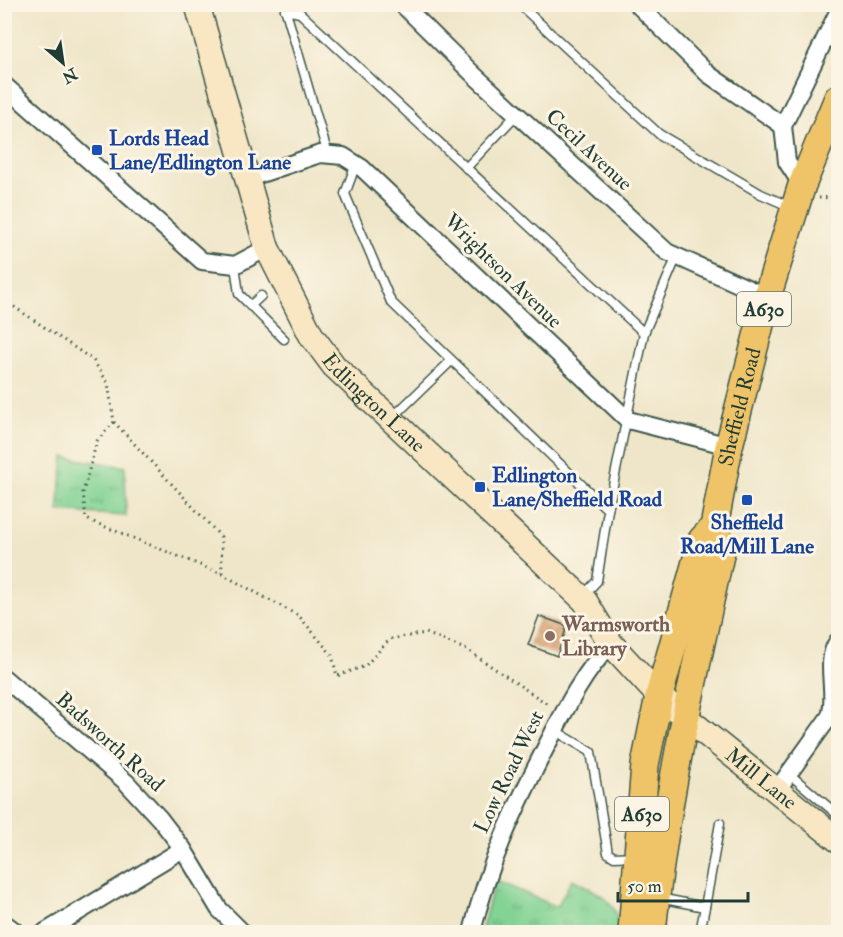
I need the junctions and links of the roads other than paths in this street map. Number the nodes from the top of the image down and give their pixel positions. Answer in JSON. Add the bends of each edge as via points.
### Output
{"nodes":[{"id":1,"x":197,"y":4,"type":"edge"},
{"id":2,"x":402,"y":4,"type":"edge"},
{"id":3,"x":519,"y":4,"type":"edge"},
{"id":4,"x":637,"y":4,"type":"edge"},
{"id":5,"x":284,"y":7,"type":"edge"},
{"id":6,"x":838,"y":12,"type":"edge"},
{"id":7,"x":4,"y":86,"type":"edge"},
{"id":8,"x":838,"y":98,"type":"edge"},
{"id":9,"x":517,"y":114,"type":"junction"},
{"id":10,"x":783,"y":126,"type":"junction"},
{"id":11,"x":328,"y":155,"type":"junction"},
{"id":12,"x":357,"y":164,"type":"junction"},
{"id":13,"x":466,"y":168,"type":"junction"},
{"id":14,"x":246,"y":179,"type":"junction"},
{"id":15,"x":798,"y":196,"type":"junction"},
{"id":16,"x":267,"y":248,"type":"junction"},
{"id":17,"x":677,"y":256,"type":"junction"},
{"id":18,"x":235,"y":265,"type":"junction"},
{"id":19,"x":261,"y":296,"type":"dead end"},
{"id":20,"x":767,"y":297,"type":"junction"},
{"id":21,"x":250,"y":306,"type":"junction"},
{"id":22,"x":645,"y":333,"type":"junction"},
{"id":23,"x":284,"y":339,"type":"dead end"},
{"id":24,"x":452,"y":361,"type":"junction"},
{"id":25,"x":390,"y":420,"type":"junction"},
{"id":26,"x":627,"y":420,"type":"junction"},
{"id":27,"x":729,"y":446,"type":"junction"},
{"id":28,"x":608,"y":510,"type":"junction"},
{"id":29,"x":714,"y":527,"type":"junction"},
{"id":30,"x":581,"y":598,"type":"junction"},
{"id":31,"x":838,"y":641,"type":"edge"},
{"id":32,"x":611,"y":644,"type":"junction"},
{"id":33,"x":4,"y":678,"type":"edge"},
{"id":34,"x":659,"y":696,"type":"junction"},
{"id":35,"x":684,"y":718,"type":"junction"},
{"id":36,"x":554,"y":730,"type":"junction"},
{"id":37,"x":783,"y":782,"type":"junction"},
{"id":38,"x":838,"y":815,"type":"edge"},
{"id":39,"x":720,"y":823,"type":"dead end"},
{"id":40,"x":838,"y":840,"type":"edge"},
{"id":41,"x":183,"y":849,"type":"junction"},
{"id":42,"x":638,"y":856,"type":"junction"},
{"id":43,"x":656,"y":897,"type":"junction"},
{"id":44,"x":705,"y":907,"type":"junction"},
{"id":45,"x":4,"y":923,"type":"edge"},
{"id":46,"x":52,"y":931,"type":"edge"},
{"id":47,"x":16,"y":933,"type":"edge"},
{"id":48,"x":243,"y":933,"type":"edge"},
{"id":49,"x":472,"y":933,"type":"edge"},
{"id":50,"x":632,"y":933,"type":"edge"},
{"id":51,"x":652,"y":933,"type":"edge"},
{"id":52,"x":700,"y":933,"type":"edge"}],
"edges":[{"from":1,"to":14,"type":"main road","name":"Edlington Lane"},
{"from":2,"to":9,"type":"street","name":"Cecil Avenue"},
{"from":3,"to":15,"type":"lane","via":[[659,134],[761,194]]},
{"from":4,"to":10,"type":"street","via":[[708,74]]},
{"from":5,"to":11,"type":"lane"},
{"from":5,"to":13,"type":"lane","via":[[300,13]]},
{"from":6,"to":10,"type":"street"},
{"from":7,"to":18,"type":"street","via":[[201,261]]},
{"from":8,"to":15,"type":"main road","name":"Sheffield Road","number":"A630"},
{"from":9,"to":13,"type":"lane"},
{"from":9,"to":17,"type":"street","name":"Cecil Avenue","via":[[667,252]]},
{"from":10,"to":15,"type":"street","via":[[787,162]]},
{"from":11,"to":12,"type":"street","name":"Wrightson Avenue","via":[[343,156]]},
{"from":11,"to":14,"type":"street","name":"Wrightson Avenue","via":[[320,154]]},
{"from":12,"to":24,"type":"lane","via":[[345,194],[391,302]]},
{"from":12,"to":26,"type":"street","name":"Wrightson Avenue"},
{"from":13,"to":22,"type":"lane"},
{"from":14,"to":16,"type":"main road","name":"Edlington Lane"},
{"from":15,"to":20,"type":"main road","name":"Sheffield Road","number":"A630"},
{"from":16,"to":18,"type":"street"},
{"from":16,"to":25,"type":"main road","name":"Edlington Lane","via":[[312,335],[334,366]]},
{"from":17,"to":20,"type":"street","name":"Cecil Avenue"},
{"from":17,"to":22,"type":"lane"},
{"from":18,"to":21,"type":"lane","via":[[239,294]]},
{"from":19,"to":21,"type":"lane"},
{"from":20,"to":27,"type":"main road","name":"Sheffield Road","number":"A630"},
{"from":21,"to":23,"type":"lane"},
{"from":22,"to":26,"type":"lane"},
{"from":24,"to":25,"type":"lane"},
{"from":24,"to":28,"type":"lane"},
{"from":25,"to":30,"type":"main road","name":"Edlington Lane"},
{"from":26,"to":27,"type":"street","name":"Wrightson Avenue"},
{"from":26,"to":28,"type":"lane"},
{"from":27,"to":29,"type":"main road","name":"Sheffield Road","number":"A630"},
{"from":28,"to":30,"type":"lane","via":[[597,581]]},
{"from":29,"to":34,"type":"main road","name":"Sheffield Road","number":"A630","via":[[702,540]]},
{"from":29,"to":35,"type":"main road","name":"Sheffield Road","number":"A630","via":[[722,546]]},
{"from":30,"to":32,"type":"main road","name":"Edlington Lane"},
{"from":31,"to":37,"type":"street","via":[[831,653],[831,716]]},
{"from":32,"to":34,"type":"main road","name":"Edlington Lane"},
{"from":32,"to":36,"type":"street","name":"Low Road West","via":[[593,663]]},
{"from":33,"to":41,"type":"street","name":"Badsworth Road","via":[[126,782]]},
{"from":34,"to":35,"type":"main road","name":"Edlington Lane"},
{"from":34,"to":42,"type":"main road","number":"A630","via":[[645,765]]},
{"from":35,"to":37,"type":"main road","name":"Mill Lane"},
{"from":35,"to":43,"type":"main road","number":"A630"},
{"from":36,"to":42,"type":"lane","via":[[591,752],[608,853],[614,857]]},
{"from":36,"to":49,"type":"street","name":"Low Road West","via":[[493,857]]},
{"from":37,"to":38,"type":"lane"},
{"from":37,"to":40,"type":"main road","name":"Mill Lane"},
{"from":39,"to":44,"type":"lane"},
{"from":41,"to":46,"type":"street"},
{"from":41,"to":48,"type":"street","name":"Badsworth Road","via":[[219,909]]},
{"from":42,"to":50,"type":"main road","number":"A630"},
{"from":43,"to":44,"type":"lane"},
{"from":43,"to":51,"type":"main road","number":"A630"},
{"from":44,"to":52,"type":"lane"},
{"from":45,"to":47,"type":"street"}]}
